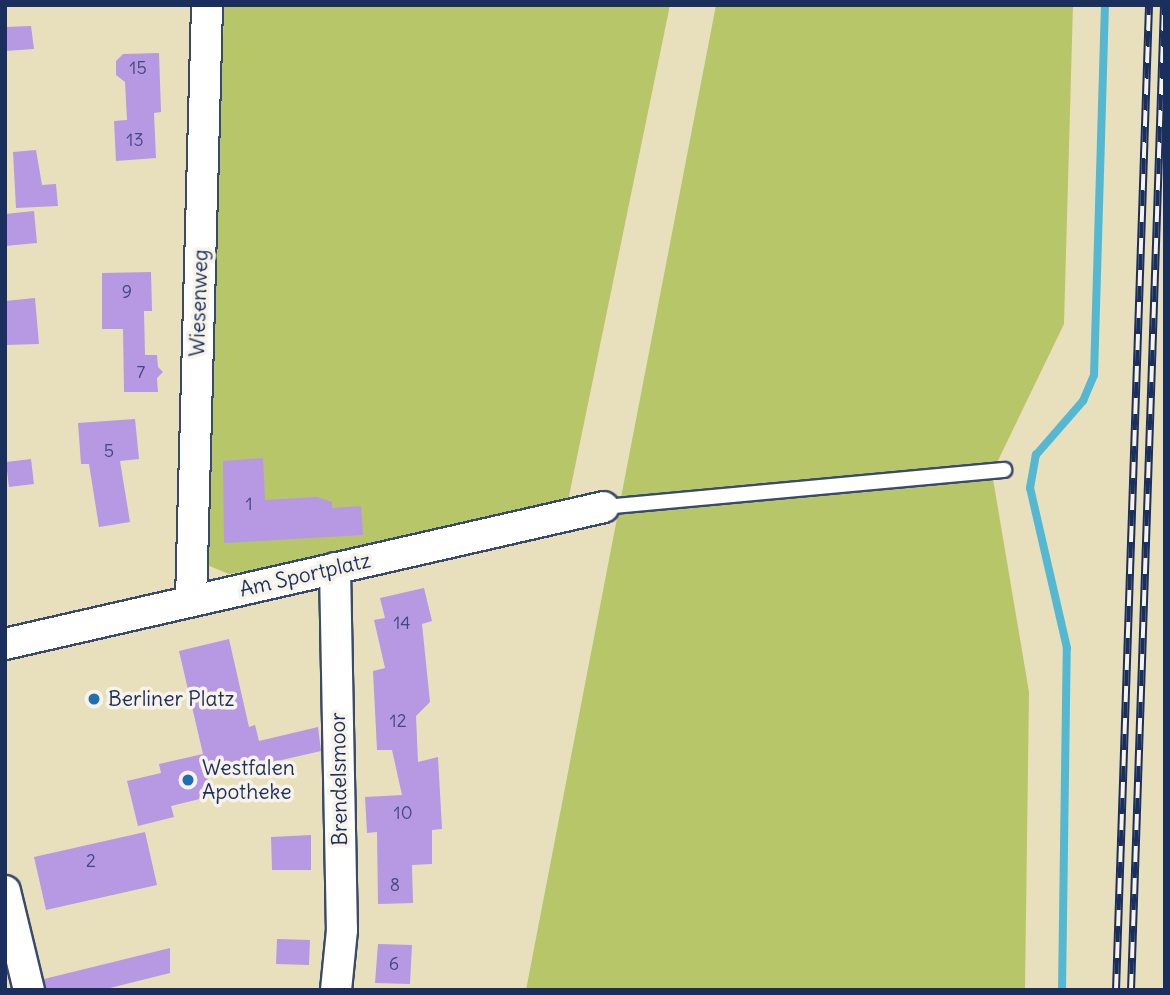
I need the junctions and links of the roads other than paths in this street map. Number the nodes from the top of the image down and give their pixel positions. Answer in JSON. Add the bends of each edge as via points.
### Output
{"nodes":[{"id":1,"x":207,"y":5,"type":"edge"},
{"id":2,"x":1004,"y":470,"type":"dead end"},
{"id":3,"x":604,"y":507,"type":"joint"},
{"id":4,"x":335,"y":568,"type":"junction"},
{"id":5,"x":191,"y":601,"type":"junction"},
{"id":6,"x":5,"y":644,"type":"edge"},
{"id":7,"x":5,"y":891,"type":"edge"},
{"id":8,"x":29,"y":990,"type":"edge"},
{"id":9,"x":336,"y":990,"type":"edge"}],
"edges":[{"from":1,"to":5,"type":"street","name":"Wiesenweg"},
{"from":2,"to":3,"type":"lane"},
{"from":3,"to":4,"type":"street","name":"Am Sportplatz"},
{"from":4,"to":5,"type":"street","name":"Am Sportplatz"},
{"from":4,"to":9,"type":"street","name":"Brendelsmoor","via":[[342,930]]},
{"from":5,"to":6,"type":"street","name":"Am Sportplatz"},
{"from":7,"to":8,"type":"street"}]}
